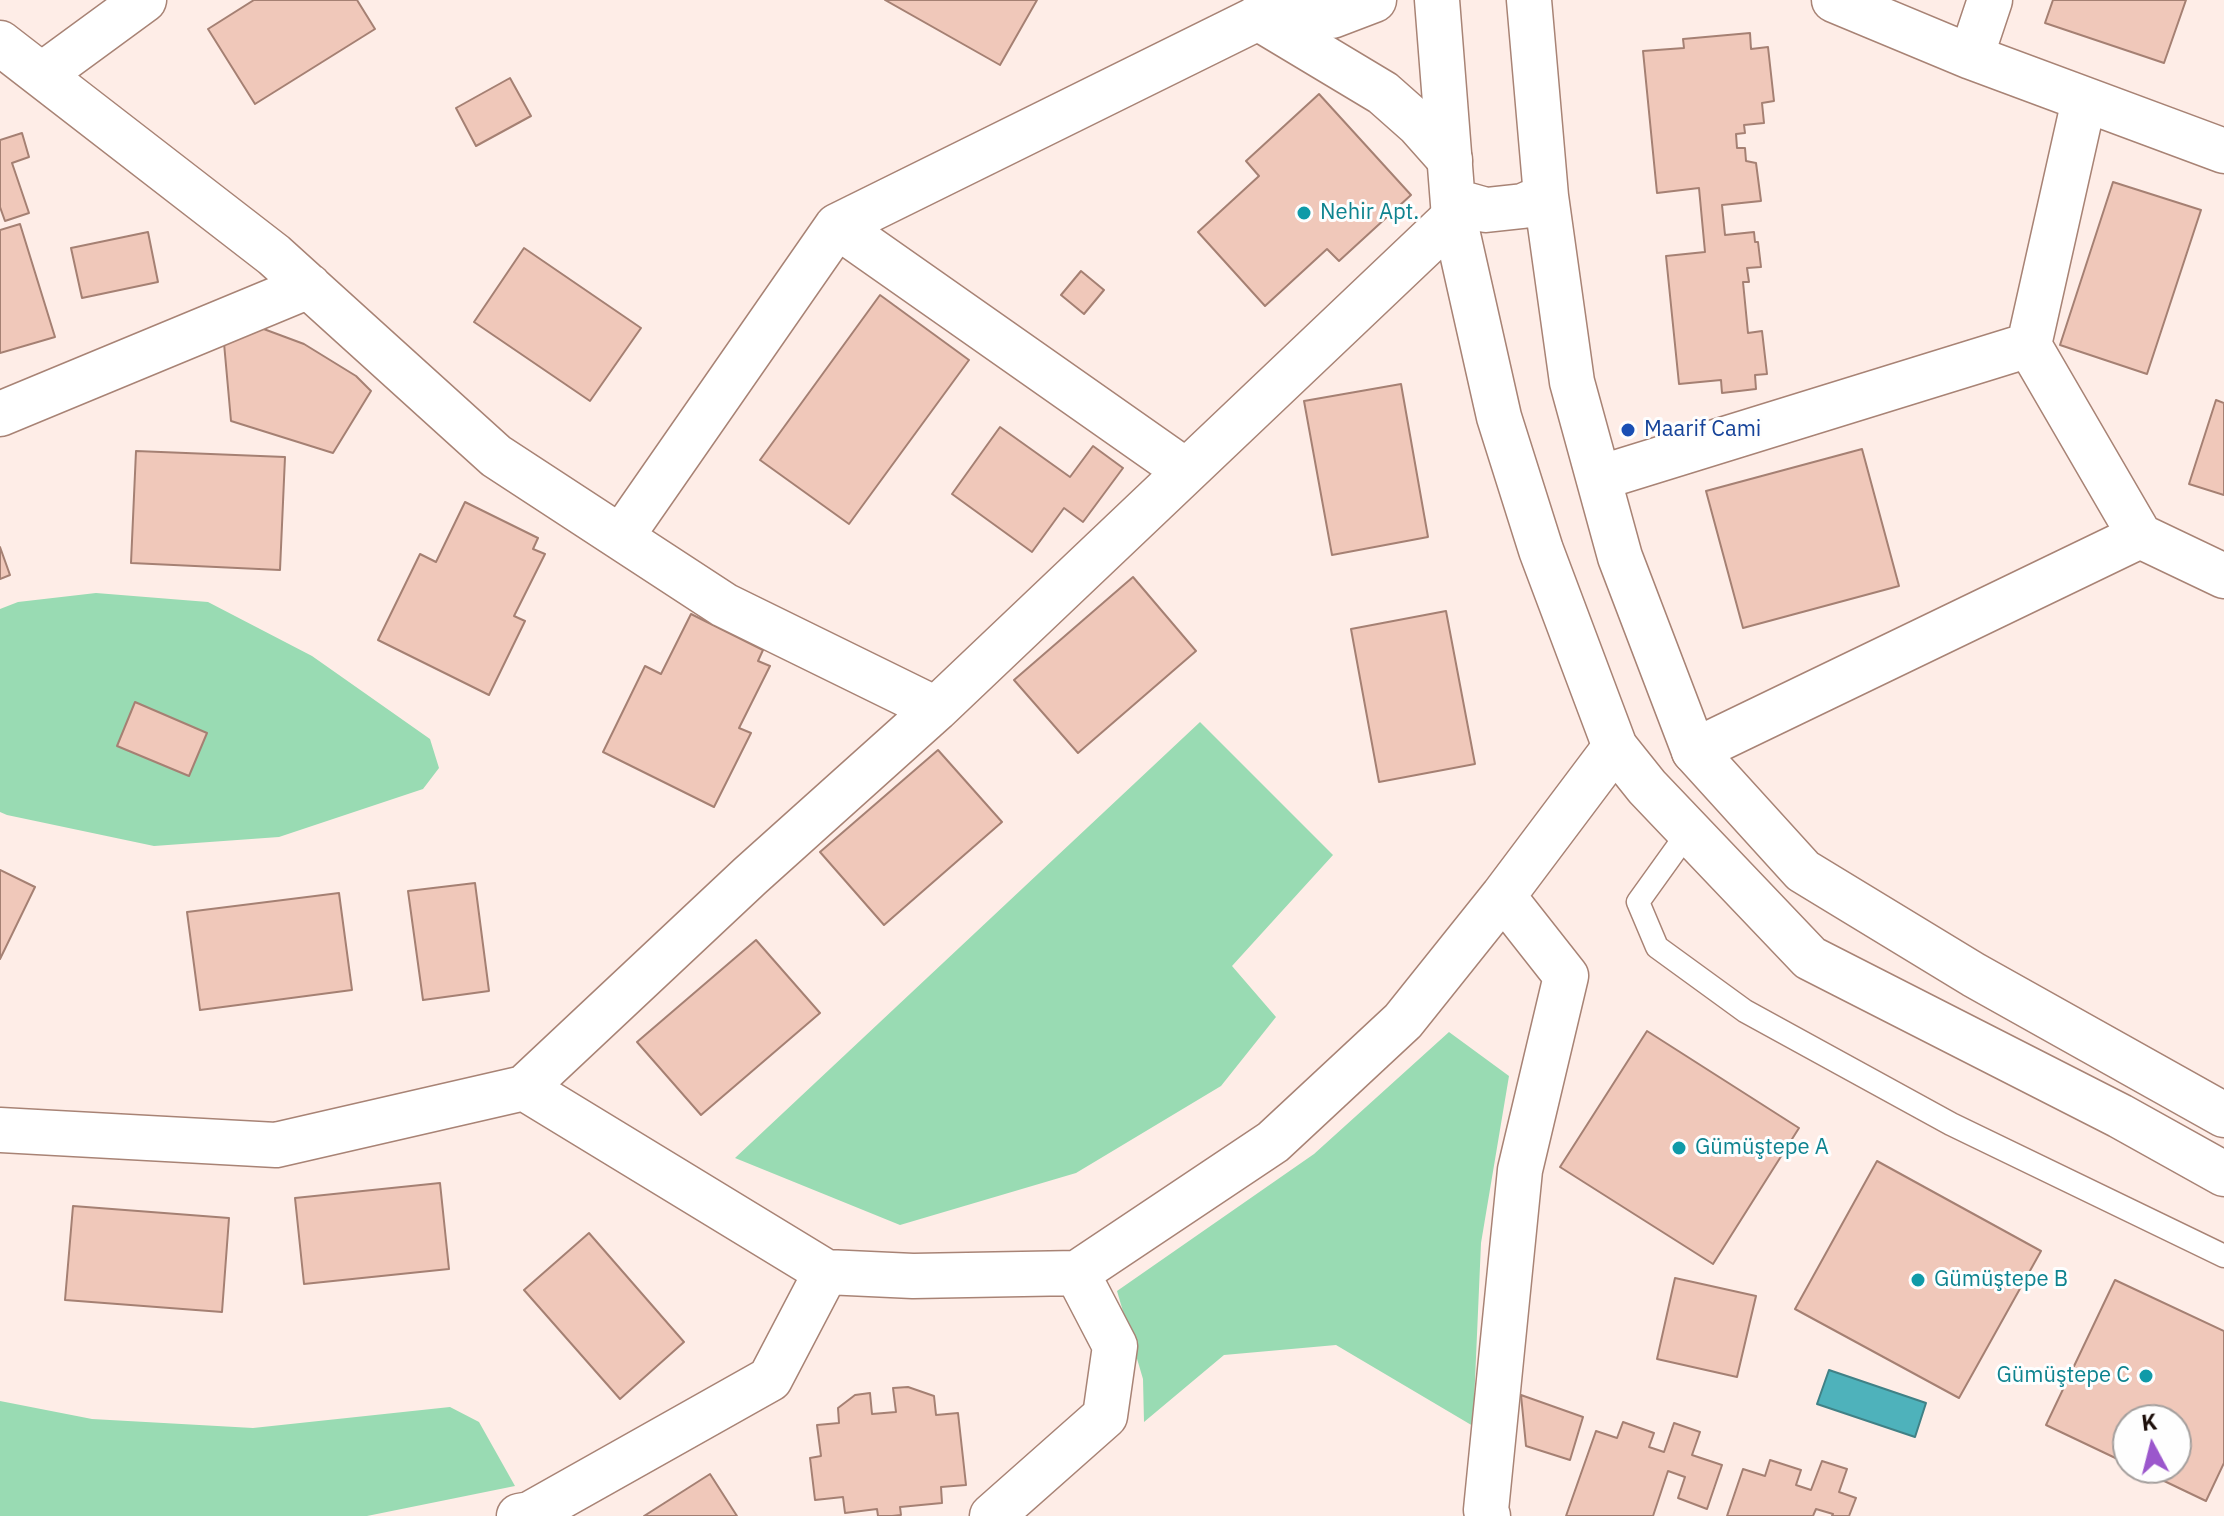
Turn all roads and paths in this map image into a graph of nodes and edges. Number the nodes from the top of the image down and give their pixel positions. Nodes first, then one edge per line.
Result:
1 (144, 0) edge
2 (1374, 0) edge
3 (1437, 0) edge
4 (1529, 0) edge
5 (1834, 0) edge
6 (1990, 0) edge
7 (1243, 9) edge
8 (0, 43) edge
9 (1971, 57) junction
10 (43, 74) junction
11 (2084, 100) junction
12 (2224, 151) edge
13 (1452, 193) junction
14 (1546, 196) junction
15 (837, 226) junction
16 (309, 286) junction
17 (2029, 345) junction
18 (0, 414) edge
19 (1186, 471) junction
20 (1599, 478) junction
21 (2140, 536) junction
22 (621, 537) junction
23 (2224, 576) edge
24 (936, 709) junction
25 (1615, 747) junction
26 (1694, 751) junction
27 (1689, 831) junction
28 (1503, 896) junction
29 (524, 1088) junction
30 (2224, 1115) edge
31 (0, 1130) edge
32 (2224, 1174) edge
33 (2224, 1256) edge
34 (826, 1272) junction
35 (1077, 1273) junction
36 (526, 1515) edge
37 (992, 1516) edge
38 (1488, 1516) edge

1 - 10 street
2 - 7 street
3 - 13 street
4 - 14 street
5 - 9 street
6 - 9 street
7 - 13 street
7 - 15 street
8 - 10 street
9 - 11 street
10 - 16 street
11 - 12 street
11 - 17 street
13 - 14 street
13 - 19 street
13 - 25 street
14 - 20 street
15 - 19 street
15 - 22 street
16 - 18 street
16 - 22 street
17 - 20 street
17 - 21 street
19 - 24 street
20 - 26 street
21 - 23 street
21 - 26 street
22 - 24 street
24 - 29 street
25 - 27 street
25 - 28 street
26 - 30 street
27 - 32 street
27 - 33 lane
28 - 35 street
28 - 38 street
29 - 31 street
29 - 34 street
34 - 35 street
34 - 36 street
35 - 37 street

